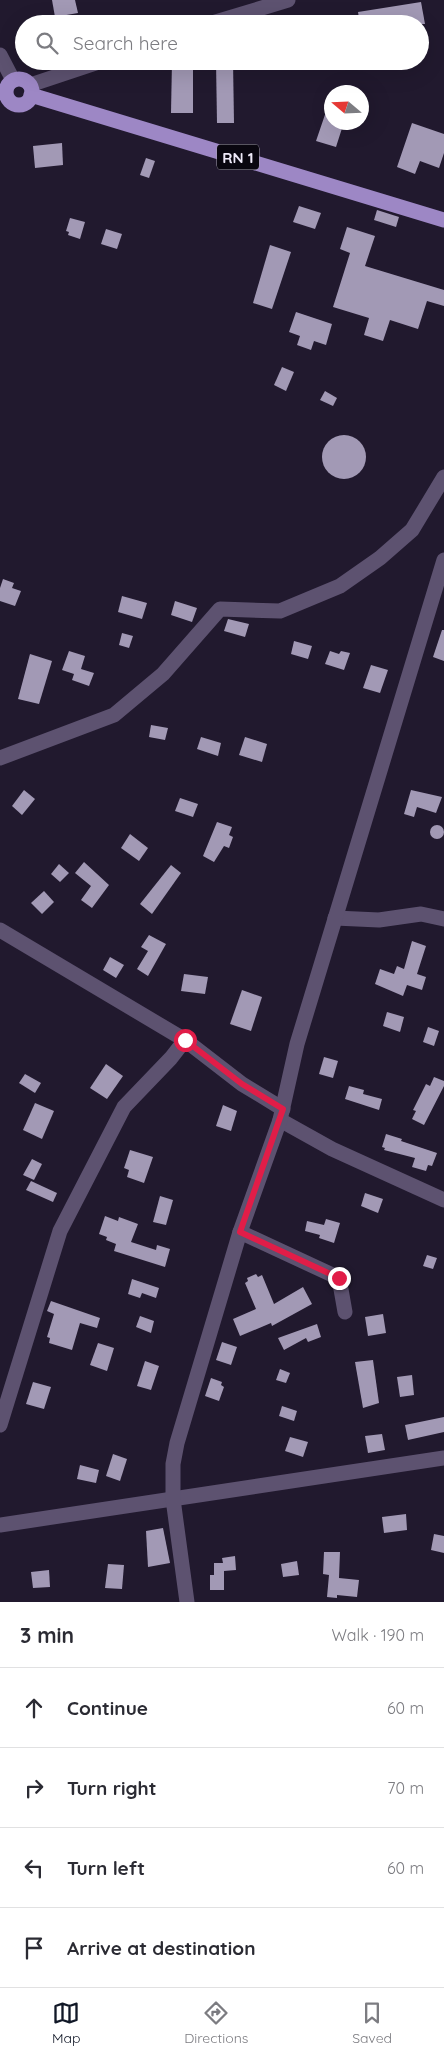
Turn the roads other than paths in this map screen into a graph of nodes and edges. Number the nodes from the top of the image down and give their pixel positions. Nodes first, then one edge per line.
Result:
1 (288, 0) edge
2 (239, 15) edge
3 (0, 55) edge
4 (80, 70) edge
5 (31, 90) junction
6 (5, 92) edge
7 (444, 220) edge
8 (444, 477) edge
9 (444, 560) edge
10 (0, 758) edge
11 (335, 918) junction
12 (444, 919) edge
13 (0, 930) edge
14 (185, 1040) junction
15 (281, 1114) junction
16 (444, 1200) edge
17 (240, 1232) junction
18 (345, 1312) dead end
19 (0, 1425) edge
20 (444, 1458) edge
21 (173, 1499) junction
22 (0, 1525) edge
23 (187, 1602) edge

1 - 2 street
3 - 6 street
4 - 5 street
5 - 6 main road
5 - 6 main road
5 - 7 main road, RN 1
8 - 10 street
9 - 11 street
11 - 12 street
11 - 15 street
13 - 14 street
14 - 15 street
14 - 19 street
15 - 16 street
15 - 17 street
17 - 18 street
17 - 21 street
20 - 21 street
21 - 22 street
21 - 23 street

